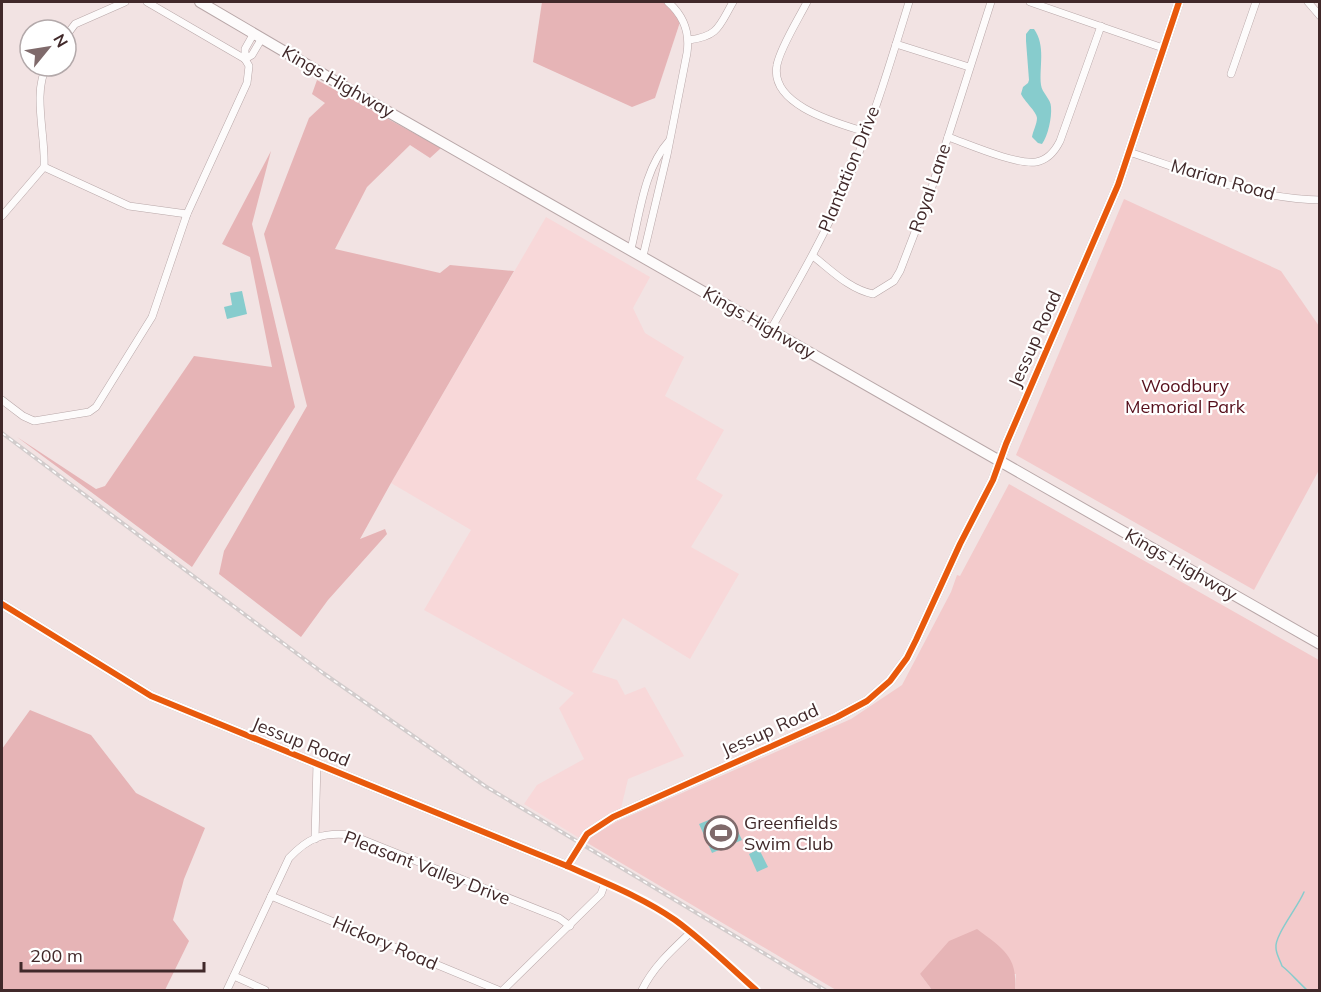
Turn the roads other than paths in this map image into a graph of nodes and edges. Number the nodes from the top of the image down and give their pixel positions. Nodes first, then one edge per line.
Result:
1 (125, 2) edge
2 (147, 2) edge
3 (200, 2) edge
4 (668, 2) edge
5 (733, 2) edge
6 (807, 2) edge
7 (909, 2) edge
8 (991, 2) edge
9 (1030, 2) edge
10 (1179, 2) edge
11 (1256, 2) edge
12 (1308, 2) edge
13 (1320, 16) edge
14 (78, 23) edge
15 (1101, 26) junction
16 (258, 36) junction
17 (689, 40) junction
18 (896, 44) junction
19 (1163, 48) junction
20 (245, 59) junction
21 (969, 67) junction
22 (1231, 74) dead end
23 (41, 78) edge
24 (866, 132) junction
25 (948, 137) junction
26 (669, 141) junction
27 (1129, 152) junction
28 (44, 167) junction
29 (1320, 200) edge
30 (187, 214) junction
31 (2, 216) edge
32 (631, 249) junction
33 (643, 256) junction
34 (813, 256) junction
35 (771, 329) junction
36 (2, 400) edge
37 (1000, 461) junction
38 (2, 604) edge
39 (1320, 644) edge
40 (316, 763) junction
41 (315, 838) junction
42 (567, 866) junction
43 (605, 883) junction
44 (271, 896) junction
45 (570, 926) junction
46 (691, 932) junction
47 (234, 976) junction
48 (227, 990) edge
49 (265, 990) edge
50 (498, 990) edge
51 (503, 990) edge
52 (642, 990) edge
53 (756, 990) edge

1 - 14 street
2 - 20 street
3 - 16 main road, Kings Highway
4 - 17 street
5 - 17 street
6 - 24 street
7 - 18 street, Plantation Drive
8 - 21 street, Royal Lane
9 - 15 street
10 - 19 street, Jessup Road
11 - 22 street
12 - 13 street
15 - 19 street
15 - 25 street
16 - 20 street
16 - 32 main road, Kings Highway
17 - 26 street
18 - 21 street
18 - 24 street, Plantation Drive
19 - 27 street, Jessup Road
20 - 30 street
21 - 25 street, Royal Lane
23 - 28 street
24 - 34 street, Plantation Drive
25 - 34 street, Royal Lane
26 - 32 street
26 - 33 street
27 - 29 street, Marian Road
27 - 37 street, Jessup Road
28 - 30 street
28 - 31 street
30 - 36 street
32 - 33 main road, Kings Highway
33 - 35 main road, Kings Highway
34 - 35 street, Plantation Drive
35 - 37 main road, Kings Highway
37 - 39 main road, Kings Highway
37 - 42 street, Jessup Road
38 - 40 street, Jessup Road
40 - 41 street
40 - 42 street, Jessup Road
41 - 44 street, Pleasant Valley Drive
41 - 45 street, Pleasant Valley Drive
42 - 43 street
43 - 45 street
43 - 46 street
44 - 47 street, Pleasant Valley Drive
44 - 50 street, Hickory Road
45 - 51 street
46 - 52 street
46 - 53 street
47 - 48 street, Pleasant Valley Drive
47 - 49 street

